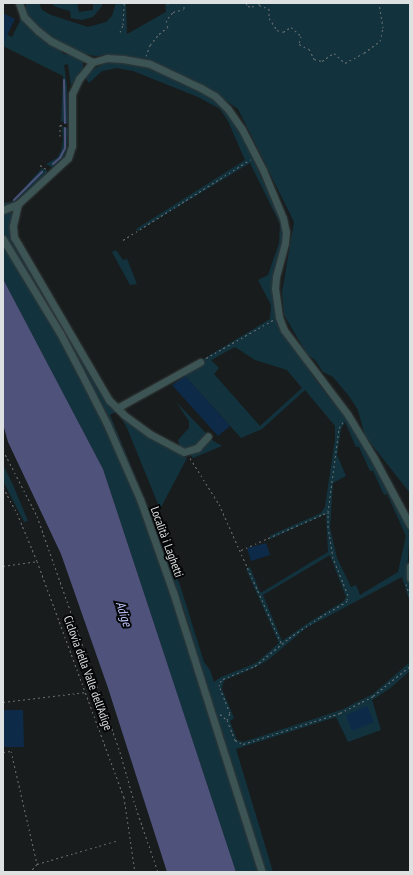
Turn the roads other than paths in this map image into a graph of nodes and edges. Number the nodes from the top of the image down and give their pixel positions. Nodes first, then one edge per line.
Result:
1 (19, 3) edge
2 (92, 62) junction
3 (18, 204) junction
4 (3, 210) edge
5 (3, 239) edge
6 (200, 362) road end
7 (117, 408) junction
8 (208, 436) dead end
9 (410, 525) edge
10 (410, 566) edge
11 (407, 579) edge
12 (262, 872) edge

1 - 2 street
2 - 3 street
2 - 9 street
3 - 4 street
3 - 7 street
5 - 12 street, Località i Laghetti
6 - 7 street
7 - 8 street
10 - 11 street

